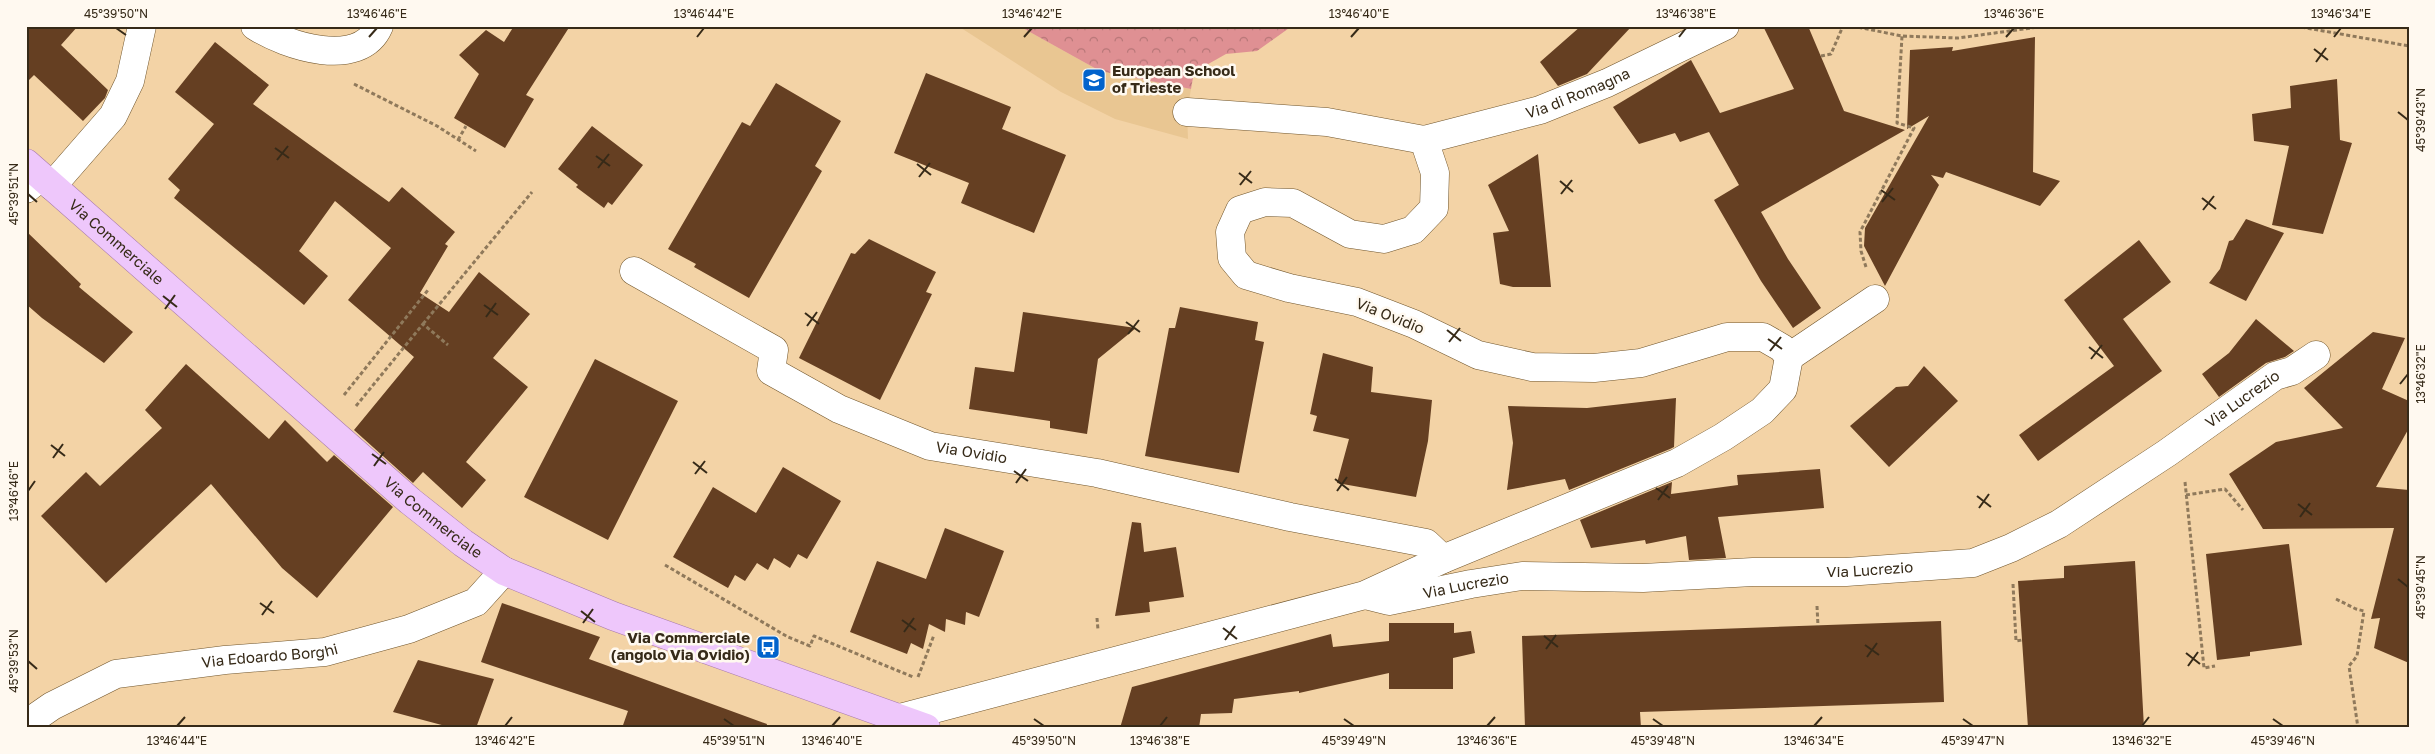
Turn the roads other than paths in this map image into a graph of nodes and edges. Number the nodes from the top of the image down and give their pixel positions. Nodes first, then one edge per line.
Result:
1 (142, 26) edge
2 (255, 26) edge
3 (379, 26) edge
4 (1725, 26) edge
5 (1186, 112) dead end
6 (1424, 140) junction
7 (36, 179) edge
8 (634, 271) dead end
9 (1875, 299) road end
10 (2316, 355) dead end
11 (1789, 357) junction
12 (1443, 559) junction
13 (504, 571) junction
14 (1365, 595) junction
15 (896, 718) junction
16 (26, 724) edge
17 (926, 728) edge

1 - 7 street
2 - 3 street
4 - 6 street, Via di Romagna
5 - 6 street
6 - 11 street, Via Ovidio
7 - 13 main road, Via Commerciale
8 - 12 street, Via Ovidio
9 - 11 street
10 - 14 street, Via Lucrezio
11 - 12 street
12 - 14 street
13 - 15 main road, Via Commerciale
13 - 16 street, Via Edoardo Borghi
14 - 15 street
15 - 17 main road, Via Commerciale

